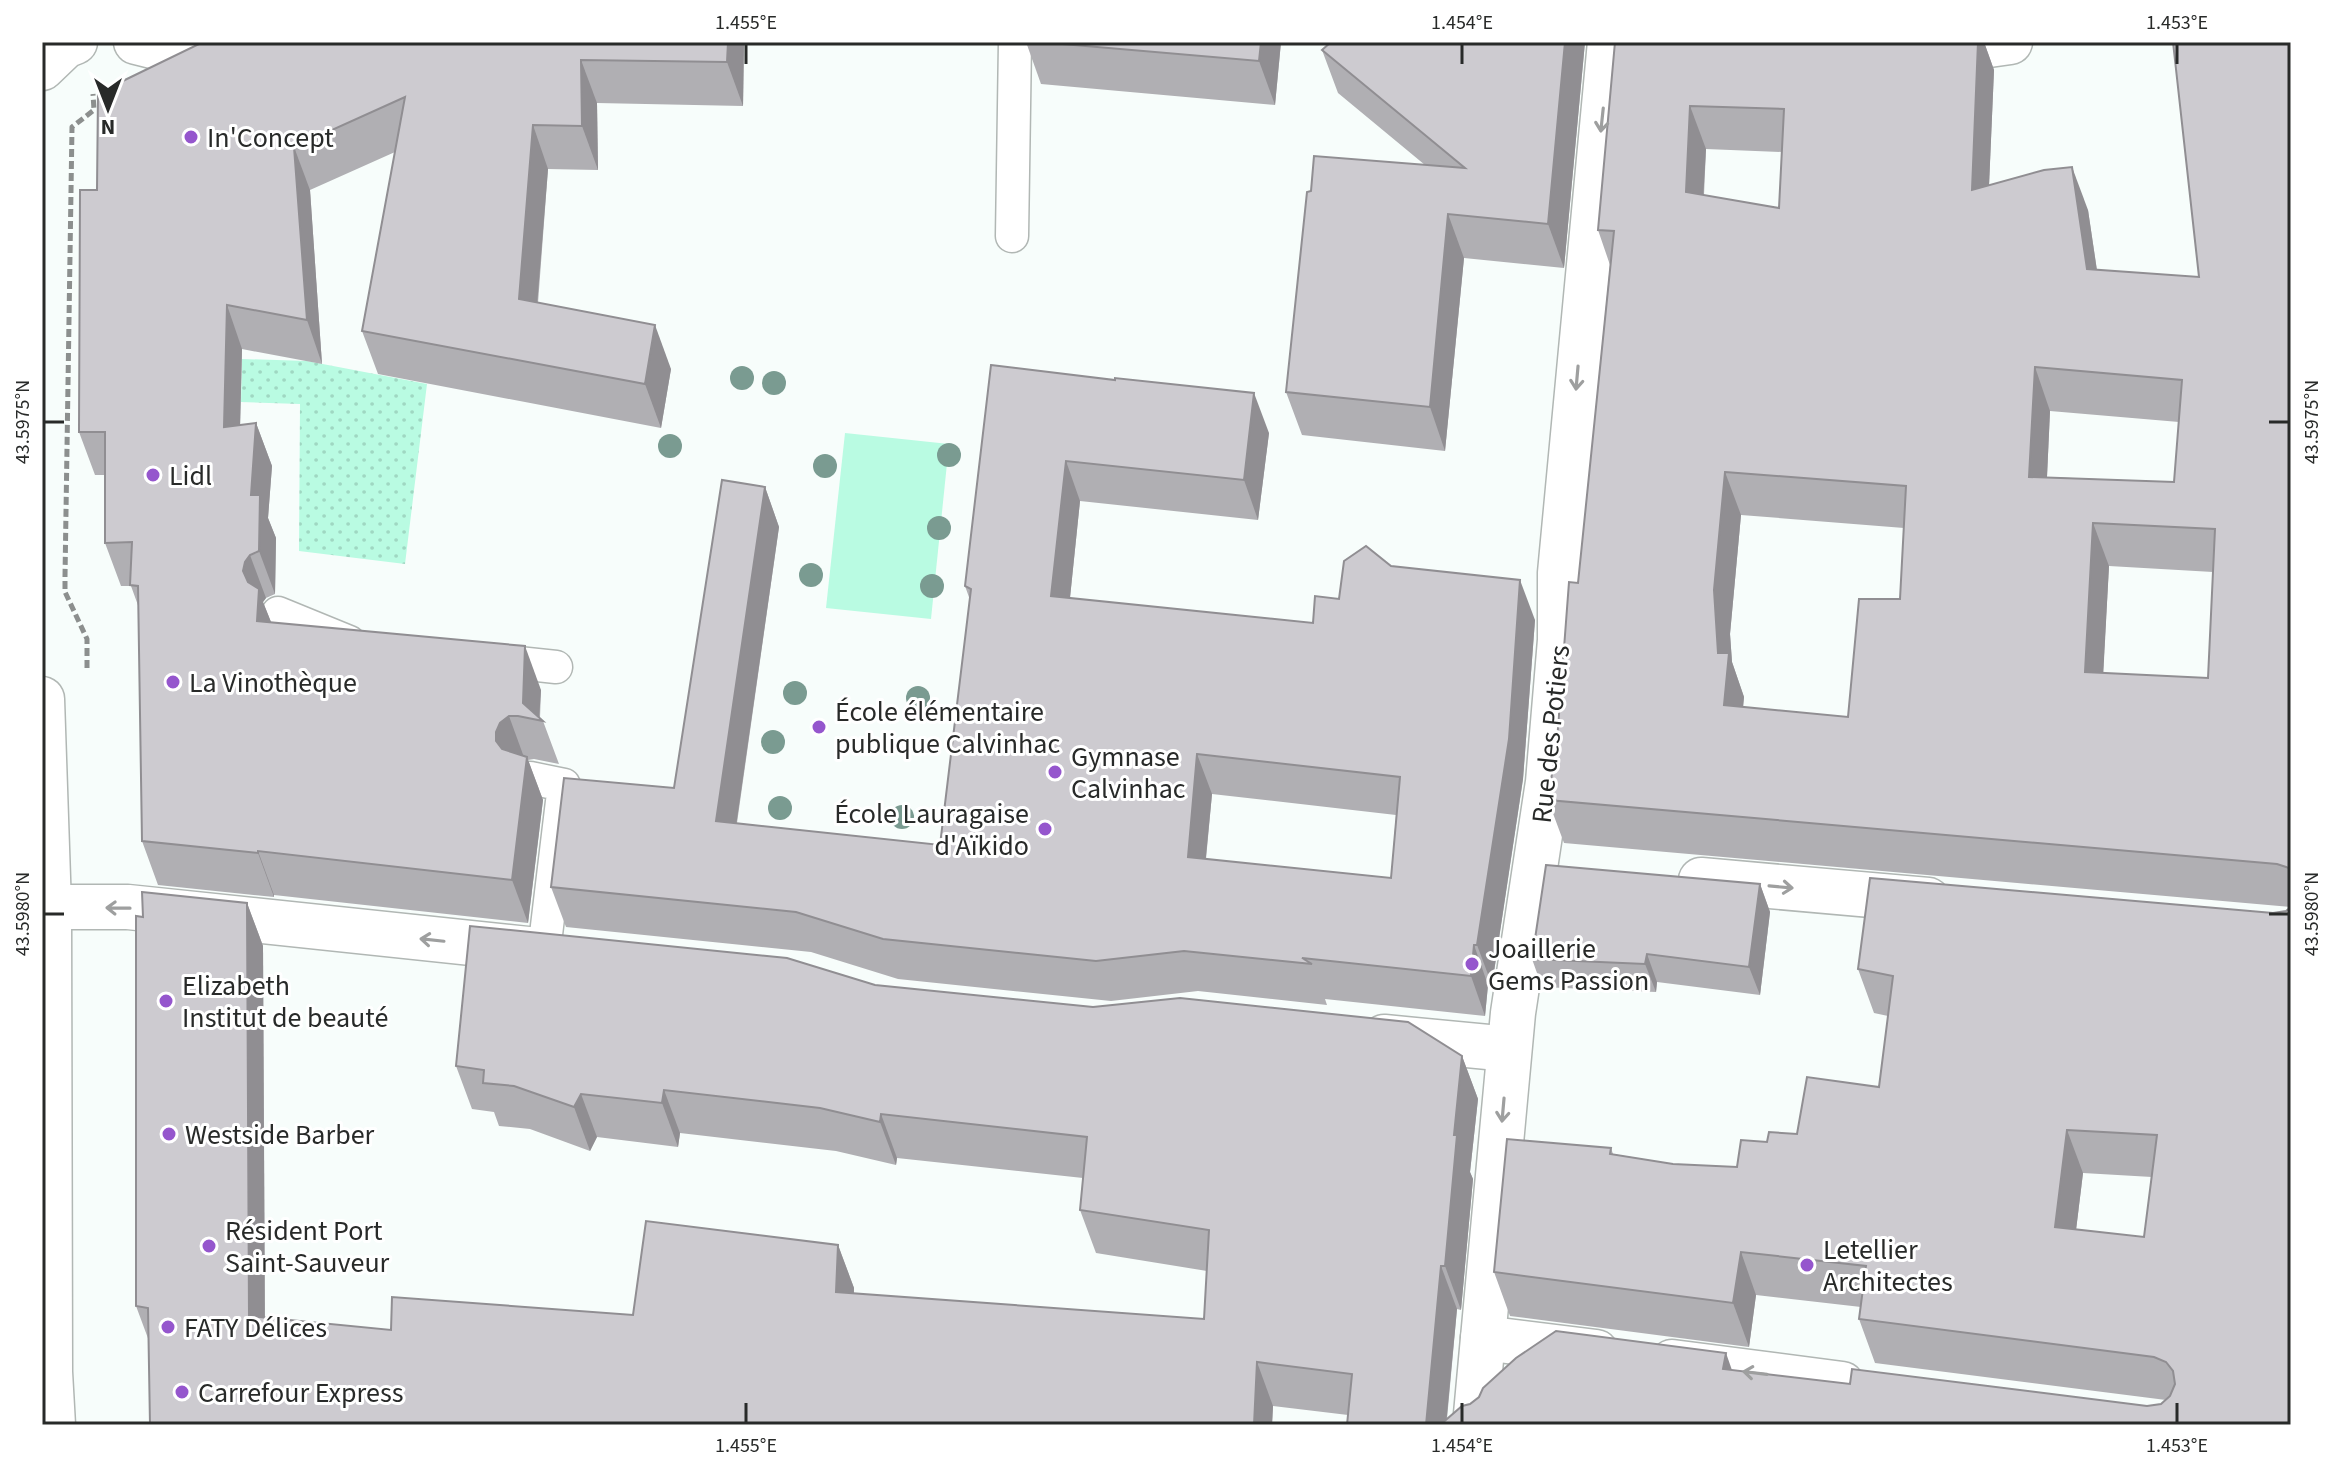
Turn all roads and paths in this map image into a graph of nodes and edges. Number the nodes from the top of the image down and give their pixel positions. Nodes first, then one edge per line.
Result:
1 (46, 42) edge
2 (75, 42) edge
3 (136, 42) edge
4 (211, 42) edge
5 (1015, 42) edge
6 (2010, 42) edge
7 (1620, 47) edge
8 (1892, 54) edge
9 (42, 65) edge
10 (1012, 236) dead end
11 (278, 613) dead end
12 (383, 647) edge
13 (462, 656) edge
14 (556, 667) dead end
15 (42, 699) edge
16 (530, 778) edge
17 (1667, 877) edge
18 (1963, 903) edge
19 (49, 907) junction
20 (560, 952) joint
21 (1347, 1032) edge
22 (1509, 1049) junction
23 (1483, 1338) junction
24 (1881, 1389) edge
25 (46, 1391) edge
26 (53, 1425) edge
27 (1475, 1425) edge

1 - 9 street
2 - 9 street
3 - 4 street
5 - 10 lane
6 - 8 street
7 -> 22 street, Rue des Potiers
11 - 12 lane
13 - 14 lane
15 - 19 street
16 - 20 lane
17 -> 18 street
20 -> 19 street
19 - 25 street
21 - 22 street
22 -> 23 street, Rue des Potiers
24 -> 23 street
23 - 27 street, Rue des Potiers
25 - 26 street

